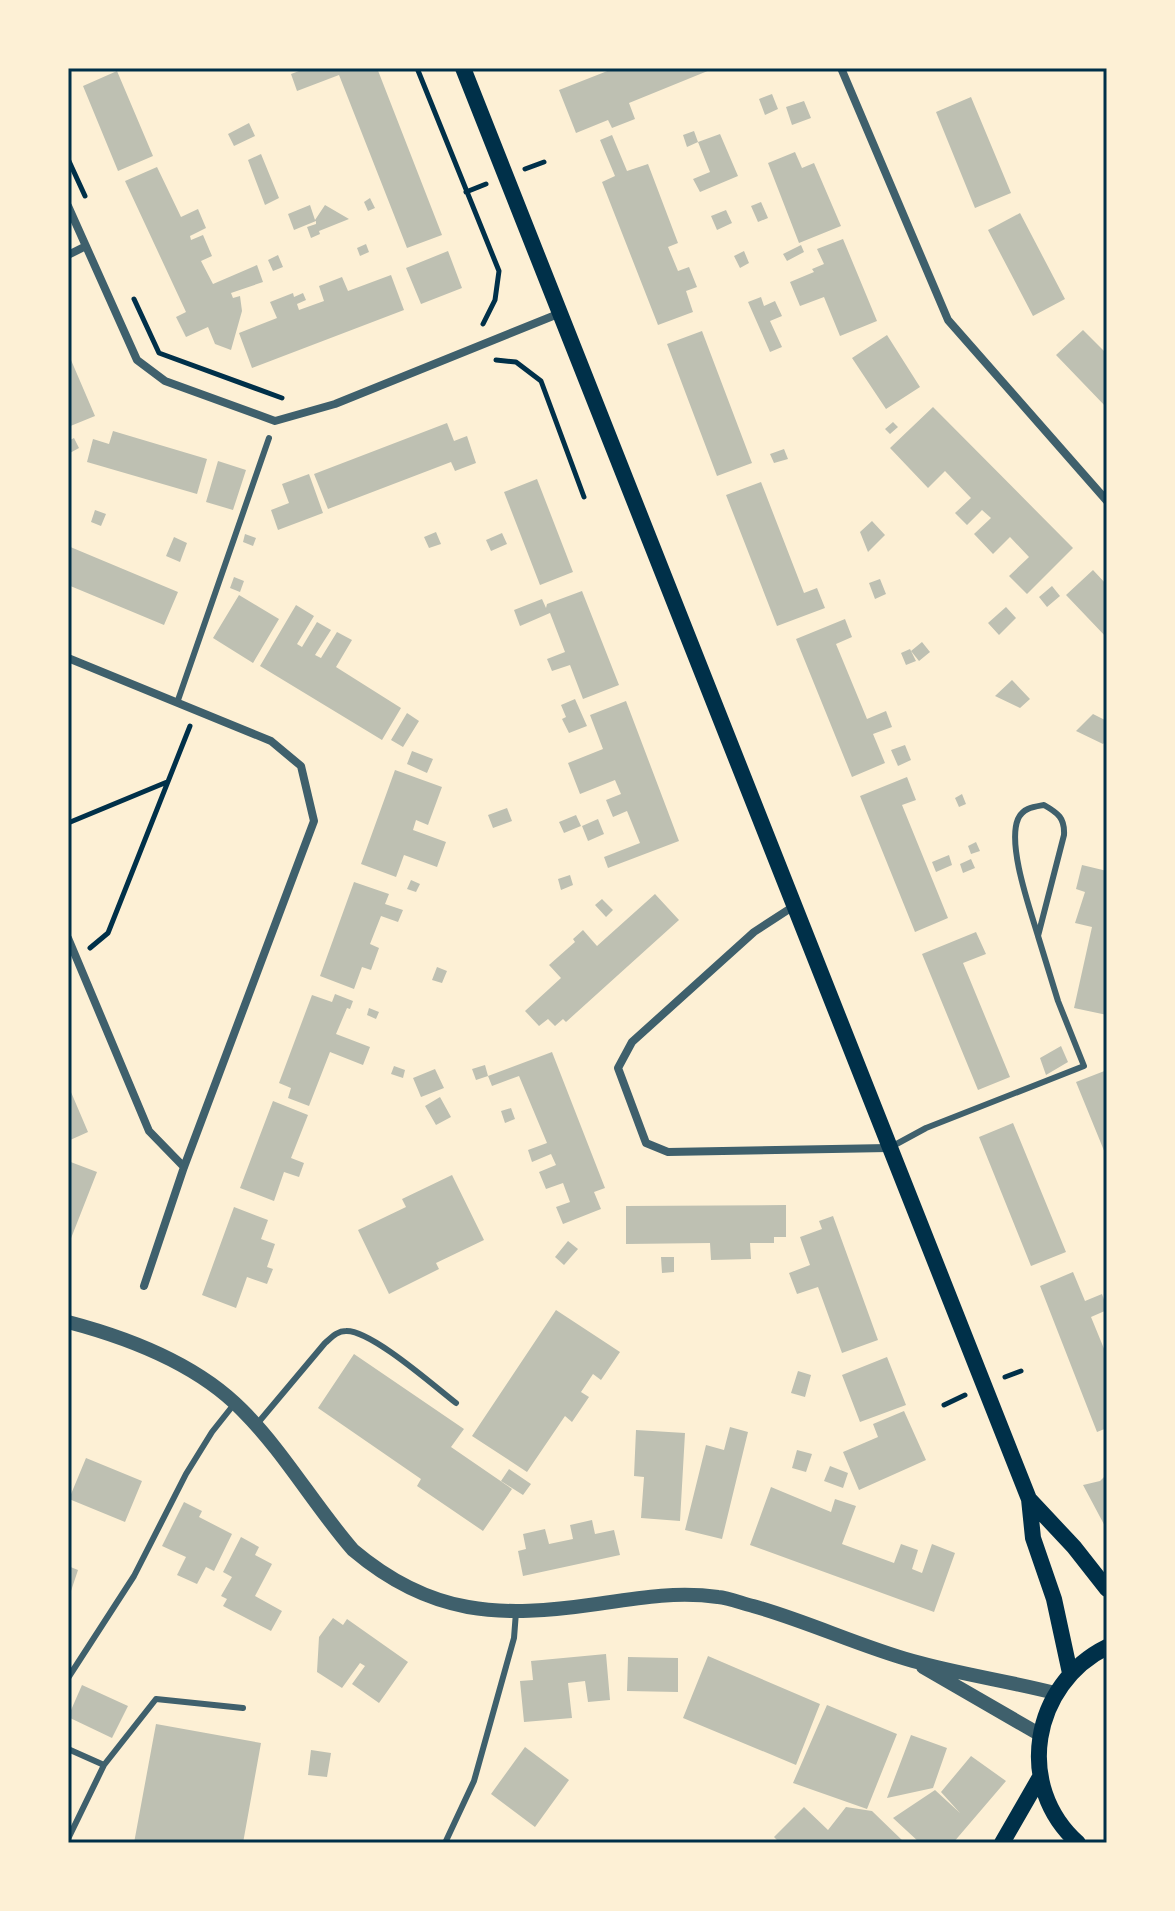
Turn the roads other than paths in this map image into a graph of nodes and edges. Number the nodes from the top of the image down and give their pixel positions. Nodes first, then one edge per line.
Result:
1 (463, 68) edge
2 (841, 68) edge
3 (68, 206) edge
4 (86, 246) junction
5 (68, 255) edge
6 (558, 314) junction
7 (269, 438) dead end
8 (1107, 501) edge
9 (68, 658) edge
10 (177, 703) junction
11 (794, 906) junction
12 (1038, 936) junction
13 (68, 938) edge
14 (888, 1148) junction
15 (184, 1167) junction
16 (144, 1286) dead end
17 (68, 1322) edge
18 (235, 1403) junction
19 (456, 1403) dead end
20 (256, 1425) junction
21 (1029, 1499) junction
22 (1107, 1589) edge
23 (516, 1612) junction
24 (1107, 1647) edge
25 (912, 1661) junction
26 (1070, 1673) junction
27 (68, 1678) edge
28 (1055, 1693) junction
29 (243, 1708) dead end
30 (1039, 1734) junction
31 (68, 1749) edge
32 (104, 1765) junction
33 (1040, 1777) junction
34 (68, 1839) edge
35 (445, 1843) edge
36 (1002, 1843) edge
37 (1078, 1843) edge

1 - 6 main road
2 - 8 street
3 - 4 street
4 - 5 street
4 - 6 street
6 - 11 main road
7 - 10 lane
9 - 10 street
10 - 15 street
11 - 14 main road
11 - 14 street
12 - 12 lane
12 - 14 lane
13 - 15 street
14 - 21 main road
15 - 16 street
17 - 18 street
18 - 20 street
18 - 27 lane
19 - 20 lane
20 - 23 street
21 - 22 main road
21 - 26 main road
23 - 25 street
23 - 35 lane
24 - 26 main road
25 - 28 street
25 - 30 street
26 - 28 main road
28 - 30 main road
29 - 32 lane
30 - 33 main road
31 - 32 lane
32 - 34 lane
33 - 36 main road
33 - 37 main road

